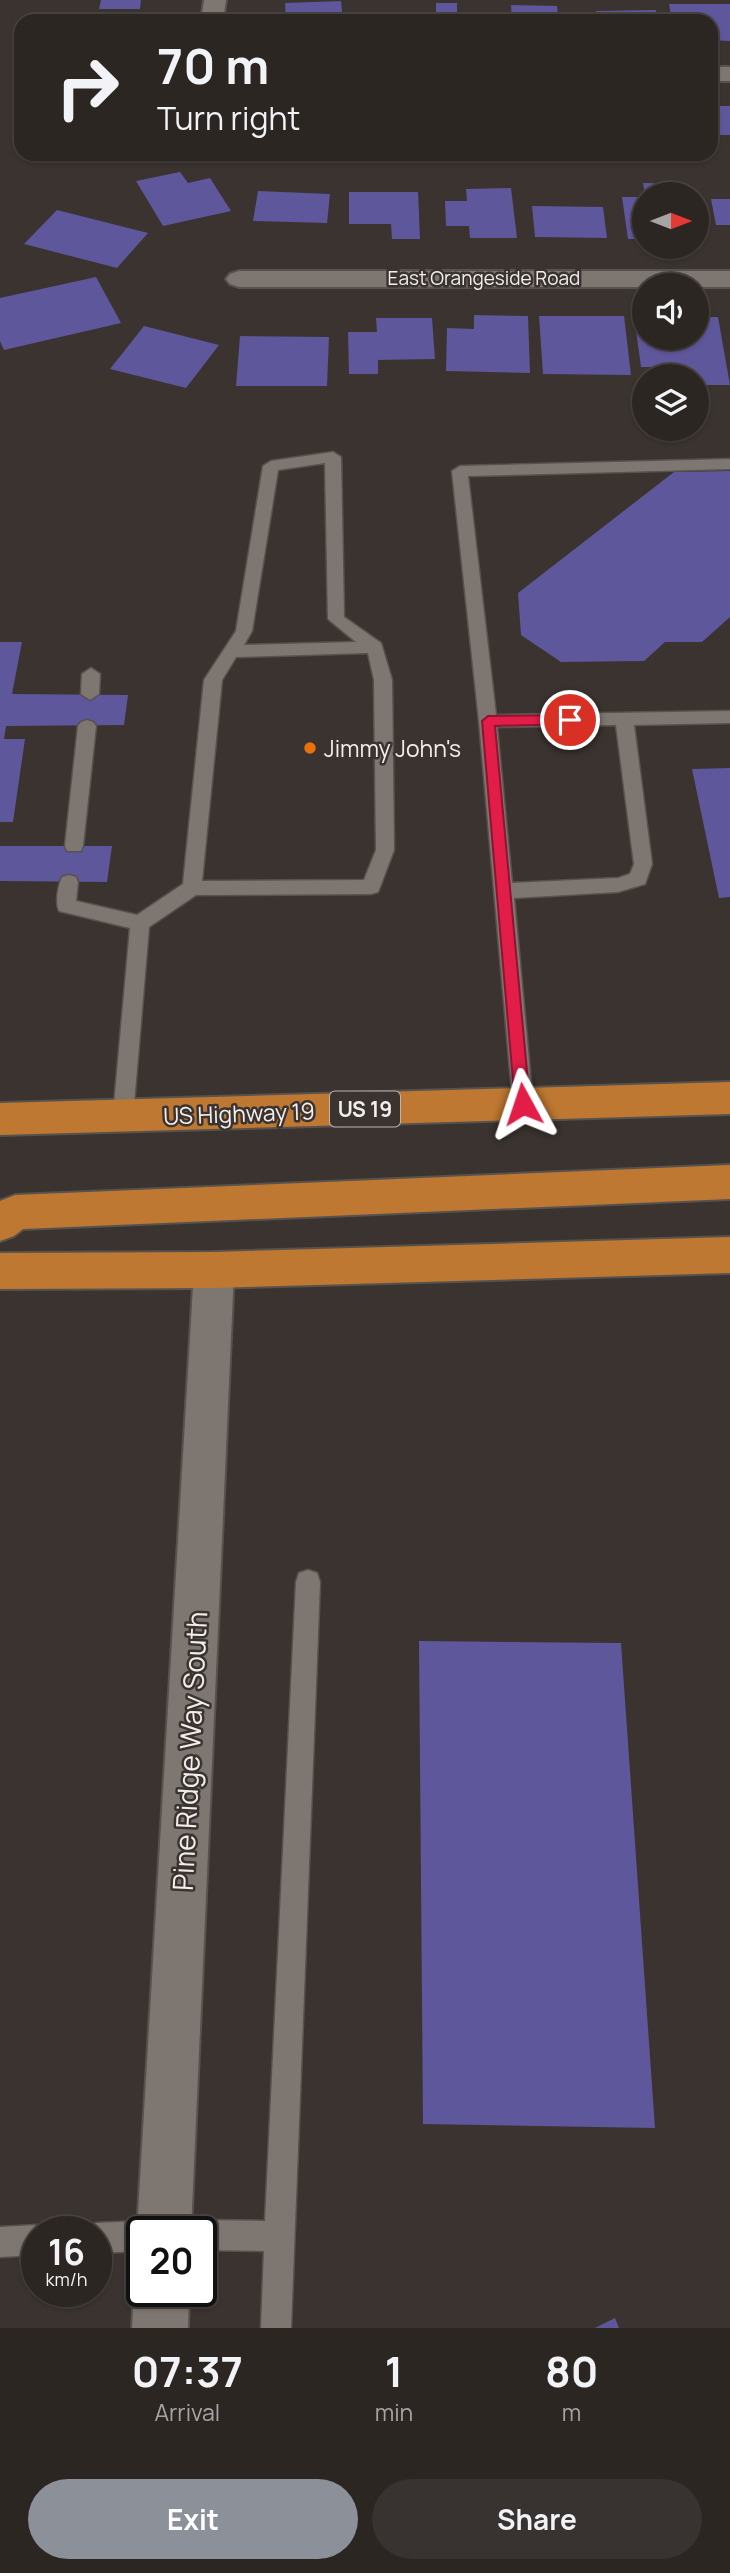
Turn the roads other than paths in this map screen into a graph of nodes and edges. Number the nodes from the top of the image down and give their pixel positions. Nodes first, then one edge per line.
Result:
1 (239, 279) dead end
2 (730, 279) edge
3 (730, 464) edge
4 (375, 647) junction
5 (232, 651) junction
6 (91, 674) dead end
7 (90, 694) dead end
8 (730, 717) edge
9 (624, 719) junction
10 (488, 721) junction
11 (87, 726) dead end
12 (74, 846) dead end
13 (69, 882) dead end
14 (192, 888) junction
15 (503, 891) junction
16 (140, 923) junction
17 (730, 1098) edge
18 (523, 1104) junction
19 (123, 1116) junction
20 (79, 1117) junction
21 (0, 1119) edge
22 (0, 1136) edge
23 (730, 1182) edge
24 (0, 1224) edge
25 (730, 1255) edge
26 (214, 1270) junction
27 (0, 1271) edge
28 (308, 1582) dead end
29 (165, 2216) edge
30 (217, 2235) edge
31 (279, 2236) junction
32 (21, 2241) edge
33 (0, 2242) edge
34 (161, 2307) edge
35 (160, 2328) edge
36 (276, 2328) edge

1 - 2 street, East Orangeside Road
3 - 10 lane
4 - 5 lane
4 - 5 lane
4 - 14 lane
5 - 14 lane
6 - 7 lane
8 - 9 lane
9 - 10 lane
9 - 15 lane
10 - 15 lane
11 - 12 lane
13 - 16 lane
14 - 16 lane
15 - 18 lane
16 - 19 lane
17 - 18 highway, US Highway 19 / US 19
18 - 19 highway, US Highway 19 / US 19
19 - 20 highway, US Highway 19 / US 19
20 - 21 highway, US Highway 19 / US 19
20 - 22 highway
23 - 24 highway
25 - 26 highway
26 - 27 highway
26 - 29 street, Pine Ridge Way South
28 - 31 lane
30 - 31 lane
31 - 36 lane
32 - 33 lane
34 - 35 street

